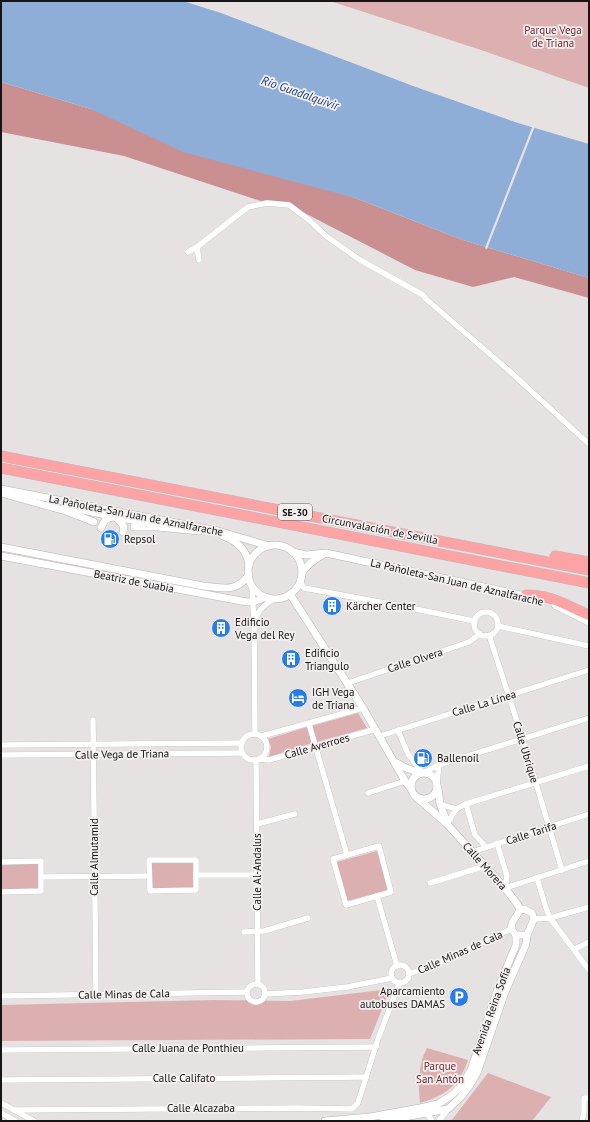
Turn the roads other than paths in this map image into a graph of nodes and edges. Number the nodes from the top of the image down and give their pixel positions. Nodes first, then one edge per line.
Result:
1 (197, 247) junction
2 (188, 252) dead end
3 (199, 260) dead end
4 (589, 444) edge
5 (1, 456) edge
6 (1, 468) edge
7 (1, 489) edge
8 (1, 493) edge
9 (62, 501) junction
10 (114, 517) junction
11 (149, 518) junction
12 (94, 522) dead end
13 (134, 527) dead end
14 (101, 528) dead end
15 (204, 531) junction
16 (123, 532) dead end
17 (269, 546) junction
18 (1, 547) edge
19 (293, 552) junction
20 (326, 553) junction
21 (506, 553) junction
22 (1, 556) edge
23 (589, 562) edge
24 (250, 565) junction
25 (518, 569) junction
26 (589, 570) edge
27 (302, 573) junction
28 (249, 575) junction
29 (300, 581) junction
30 (589, 583) edge
31 (252, 585) junction
32 (589, 589) edge
33 (290, 594) junction
34 (526, 595) joint
35 (266, 597) junction
36 (274, 599) junction
37 (252, 602) junction
38 (588, 619) edge
39 (474, 621) junction
40 (254, 624) junction
41 (498, 626) junction
42 (480, 634) junction
43 (489, 635) junction
44 (589, 646) edge
45 (589, 670) edge
46 (348, 682) junction
47 (509, 695) junction
48 (363, 708) junction
49 (589, 718) edge
50 (93, 720) dead end
51 (309, 724) junction
52 (376, 729) junction
53 (398, 730) junction
54 (255, 734) junction
55 (262, 736) junction
56 (380, 736) junction
57 (523, 740) junction
58 (242, 743) junction
59 (94, 744) junction
60 (1, 745) edge
61 (315, 745) junction
62 (242, 753) junction
63 (94, 754) junction
64 (1, 755) edge
65 (257, 759) junction
66 (395, 762) junction
67 (439, 765) junction
68 (589, 766) edge
69 (423, 772) junction
70 (405, 781) junction
71 (437, 783) junction
72 (535, 783) junction
73 (411, 789) junction
74 (368, 793) dead end
75 (415, 796) junction
76 (440, 804) junction
77 (466, 804) junction
78 (456, 809) junction
79 (295, 814) dead end
80 (589, 814) edge
81 (257, 824) junction
82 (448, 824) junction
83 (549, 827) junction
84 (497, 844) junction
85 (486, 847) junction
86 (472, 852) junction
87 (347, 855) junction
88 (589, 861) edge
89 (1, 862) edge
90 (485, 866) junction
91 (562, 870) junction
92 (196, 875) junction
93 (257, 875) junction
94 (95, 876) junction
95 (149, 876) junction
96 (41, 877) junction
97 (537, 878) junction
98 (430, 883) dead end
99 (505, 888) junction
100 (1, 892) edge
101 (377, 896) junction
102 (589, 906) edge
103 (520, 910) junction
104 (308, 918) dead end
105 (550, 918) junction
106 (534, 919) junction
107 (244, 932) dead end
108 (258, 932) junction
109 (514, 932) junction
110 (526, 934) junction
111 (589, 942) edge
112 (574, 949) junction
113 (397, 966) junction
114 (589, 970) edge
115 (409, 974) junction
116 (392, 978) junction
117 (258, 984) junction
118 (399, 984) junction
119 (247, 992) junction
120 (96, 994) junction
121 (265, 994) junction
122 (1, 996) edge
123 (376, 1047) junction
124 (1, 1050) edge
125 (366, 1077) junction
126 (1, 1080) edge
127 (452, 1095) junction
128 (587, 1098) edge
129 (1, 1103) edge
130 (448, 1109) junction
131 (14, 1110) junction
132 (426, 1110) junction
133 (1, 1113) edge
134 (16, 1121) edge
135 (34, 1121) edge
136 (325, 1121) edge
137 (383, 1121) edge
138 (432, 1121) edge
139 (439, 1121) edge
140 (582, 1121) edge

1 - 2 street
1 - 3 street
1 - 4 street
5 - 21 highway, Circunvalación de Sevilla / SE-30
6 - 25 highway, Circunvalación de Sevilla / SE-30
7 - 9 street, La Pañoleta-San Juan de Aznalfarache
8 - 10 street, La Pañoleta-San Juan de Aznalfarache
8 - 12 street
9 - 10 street
9 - 11 street, La Pañoleta-San Juan de Aznalfarache
10 - 11 street
10 - 14 street
10 - 15 street, La Pañoleta-San Juan de Aznalfarache
10 - 16 street
11 - 17 street, La Pañoleta-San Juan de Aznalfarache
13 - 15 street
15 - 24 street, La Pañoleta-San Juan de Aznalfarache
17 - 19 street
17 - 24 street
18 - 28 street, Beatriz de Suabia
19 - 20 street, La Pañoleta-San Juan de Aznalfarache
19 - 27 street
20 - 27 street
20 - 34 street, La Pañoleta-San Juan de Aznalfarache
21 - 23 highway
21 - 26 highway, Circunvalación de Sevilla / SE-30
22 - 37 street, Beatriz de Suabia
24 - 28 street
25 - 30 highway, Circunvalación de Sevilla / SE-30
25 - 32 highway
27 - 29 street
28 - 31 street
29 - 33 street
29 - 39 street
31 - 35 street
31 - 37 street
33 - 36 street
33 - 46 street
34 - 38 highway
35 - 36 street
35 - 37 street, Beatriz de Suabia
36 - 40 street
37 - 40 street
39 - 41 street
39 - 42 street
40 - 54 street
41 - 43 street
41 - 44 street
42 - 43 street
42 - 46 street, Calle Olvera
43 - 47 street, Calle Ubrique
45 - 47 street, Calle La Línea
46 - 48 street
47 - 53 street, Calle La Línea
47 - 57 street, Calle Ubrique
48 - 51 street
48 - 52 street
49 - 57 street
50 - 59 street, Calle Almutamid
51 - 55 street
51 - 61 street
52 - 56 street
52 - 61 street, Calle Averroes
53 - 56 street, Calle La Línea
53 - 69 street
54 - 55 street
54 - 58 street
55 - 65 street
56 - 66 street
57 - 67 street
57 - 72 street, Calle Ubrique
58 - 59 street, Calle Vega de Triana
58 - 62 street
59 - 60 street, Calle Vega de Triana
59 - 63 street, Calle Almutamid
61 - 65 street, Calle Averroes
61 - 87 street
62 - 63 street, Calle Vega de Triana
62 - 65 street
63 - 64 street, Calle Vega de Triana
63 - 94 street, Calle Almutamid
65 - 81 street, Calle Al-Andalus
66 - 69 street
66 - 70 street
67 - 69 street
67 - 71 street
68 - 72 street
69 - 71 street
69 - 73 street
70 - 73 street
70 - 74 street
71 - 75 street
71 - 76 street, Calle Morera
72 - 77 street
72 - 83 street, Calle Ubrique
73 - 75 street
75 - 82 street, Calle Morera
76 - 78 street
76 - 82 street, Calle Morera
77 - 78 street
77 - 85 street
78 - 82 street
79 - 81 street
80 - 83 street, Calle Tarifa
81 - 93 street, Calle Al-Andalus
82 - 86 street, Calle Morera
83 - 84 street, Calle Tarifa
83 - 91 street, Calle Ubrique
84 - 85 street, Calle Tarifa
84 - 99 street
85 - 86 street, Calle Tarifa
86 - 90 street, Calle Morera
87 - 101 street
87 - 101 street
88 - 91 street
89 - 96 street
90 - 98 street
90 - 99 street, Calle Morera
91 - 97 street
92 - 93 street
92 - 95 street
92 - 95 street
93 - 108 street, Calle Al-Andalus
94 - 95 street
94 - 96 street
94 - 120 street, Calle Almutamid
96 - 100 street
97 - 99 street
97 - 105 street
99 - 103 street, Calle Morera
101 - 113 street
102 - 105 street
103 - 106 street
103 - 109 street
104 - 108 street
105 - 106 street
105 - 112 street
106 - 110 street
107 - 108 street
108 - 117 street, Calle Al-Andalus
109 - 110 street
109 - 115 street, Calle Minas de Cala
109 - 127 street, Avenida Reina Sofía
110 - 130 street, Avenida Reina Sofía
111 - 112 street
112 - 114 street
113 - 115 street
113 - 116 street
115 - 118 street
116 - 118 street
116 - 121 street
117 - 119 street
117 - 121 street
118 - 123 street, Calle Alcazaba
119 - 120 street, Calle Minas de Cala
119 - 121 street
120 - 122 street, Calle Minas de Cala
123 - 124 street, Calle Juana de Ponthieu
123 - 125 street, Calle Alcazaba
125 - 126 street, Calle Califato
125 - 131 street, Calle Alcazaba
127 - 130 street
127 - 132 street, Avenida Reina Sofía
128 - 140 street
129 - 131 street
130 - 132 street
130 - 139 street
131 - 135 street
132 - 136 street, Avenida Reina Sofía
132 - 137 street, Avenida Reina Sofía
132 - 138 street
133 - 134 street

